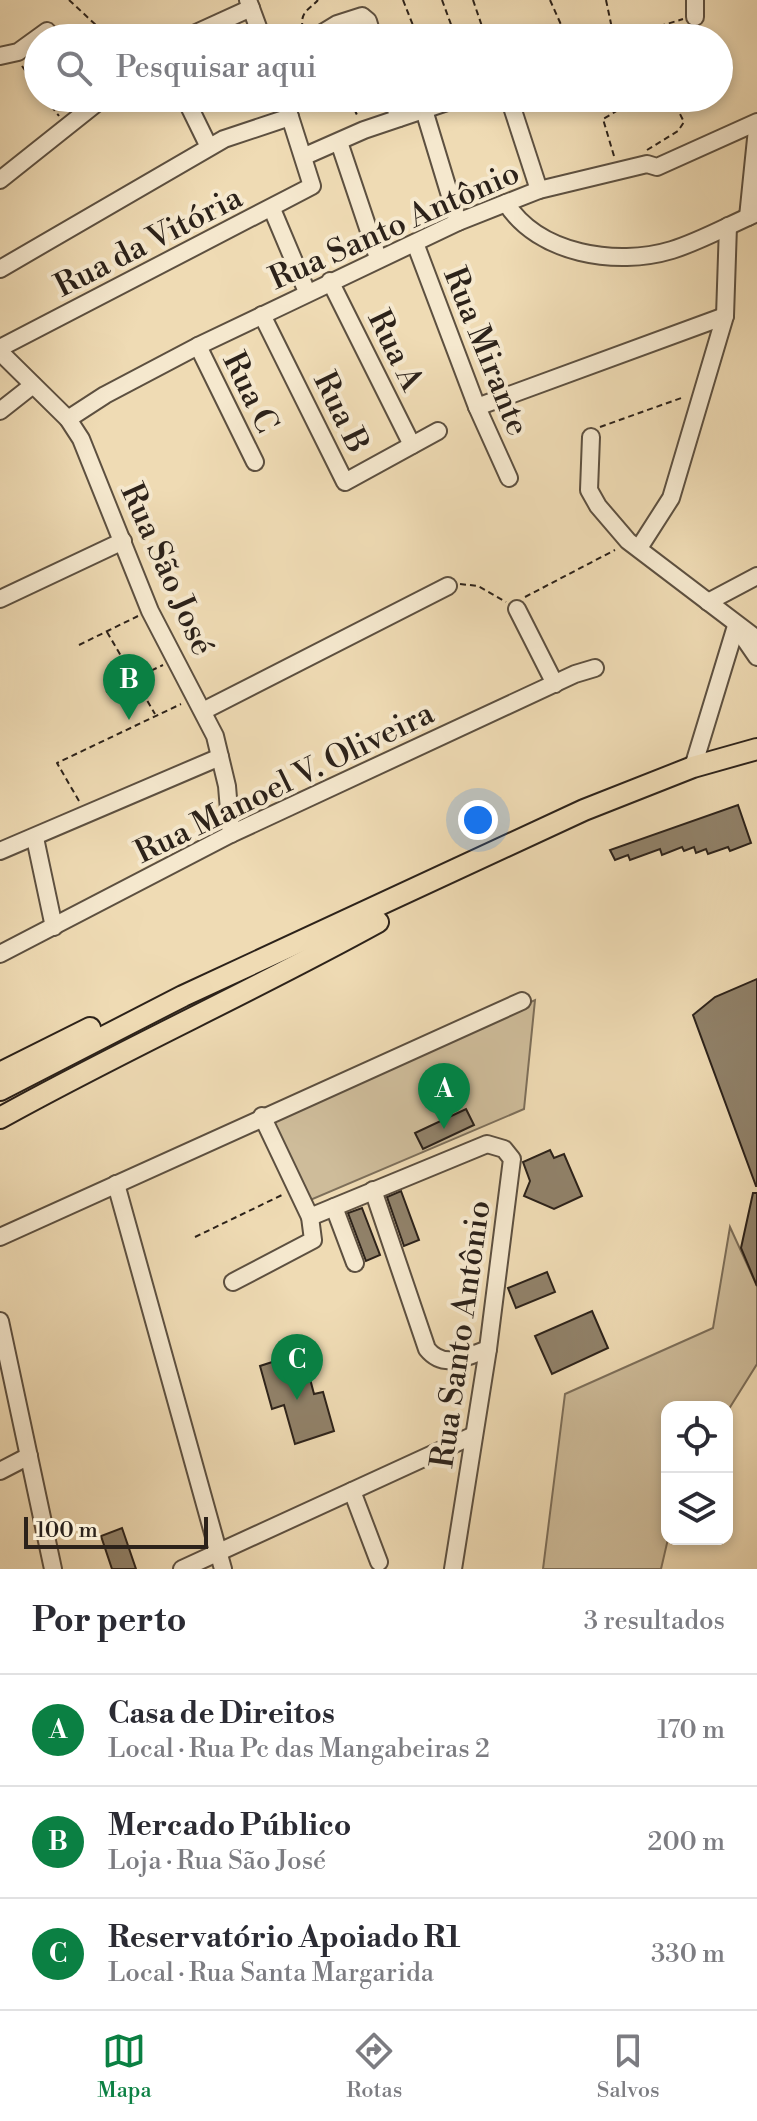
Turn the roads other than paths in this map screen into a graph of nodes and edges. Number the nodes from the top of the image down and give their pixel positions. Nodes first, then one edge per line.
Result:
1 (695, 0) edge
2 (250, 4) edge
3 (695, 17) road end
4 (212, 24) edge
5 (257, 24) edge
6 (340, 24) edge
7 (368, 24) edge
8 (24, 44) edge
9 (6, 54) edge
10 (85, 112) edge
11 (192, 112) edge
12 (288, 112) edge
13 (397, 112) edge
14 (418, 112) edge
15 (425, 112) edge
16 (514, 112) edge
17 (290, 117) junction
18 (399, 118) junction
19 (757, 122) edge
20 (757, 129) edge
21 (339, 142) junction
22 (209, 147) junction
23 (305, 156) junction
24 (0, 180) edge
25 (539, 190) junction
26 (506, 203) junction
27 (272, 209) junction
28 (752, 215) edge
29 (458, 222) junction
30 (728, 226) junction
31 (415, 243) junction
32 (378, 258) junction
33 (0, 269) edge
34 (330, 281) junction
35 (307, 292) junction
36 (262, 315) junction
37 (725, 316) junction
38 (198, 346) junction
39 (0, 350) edge
40 (33, 385) junction
41 (477, 407) junction
42 (0, 411) edge
43 (68, 419) junction
44 (438, 431) dead end
45 (591, 437) road end
46 (412, 445) junction
47 (255, 462) dead end
48 (509, 478) dead end
49 (123, 541) junction
50 (634, 545) junction
51 (757, 576) edge
52 (448, 586) road end
53 (0, 599) edge
54 (708, 602) junction
55 (517, 609) road end
56 (736, 626) junction
57 (757, 639) edge
58 (757, 657) edge
59 (595, 668) dead end
60 (555, 684) junction
61 (199, 704) junction
62 (757, 749) edge
63 (220, 757) junction
64 (757, 762) edge
65 (693, 767) junction
66 (231, 834) junction
67 (35, 838) junction
68 (0, 851) edge
69 (377, 915) junction
70 (54, 927) junction
71 (0, 954) edge
72 (522, 1001) dead end
73 (0, 1073) edge
74 (0, 1090) edge
75 (2, 1114) edge
76 (262, 1116) junction
77 (116, 1184) junction
78 (373, 1190) junction
79 (334, 1207) junction
80 (310, 1217) junction
81 (0, 1237) edge
82 (355, 1263) dead end
83 (233, 1282) dead end
84 (0, 1321) edge
85 (488, 1349) junction
86 (474, 1435) junction
87 (29, 1456) junction
88 (0, 1471) edge
89 (352, 1491) junction
90 (220, 1561) edge
91 (379, 1562) dead end
92 (53, 1569) edge
93 (182, 1569) edge
94 (453, 1569) edge

1 - 3 street
2 - 4 street
2 - 5 street
6 - 7 street
8 - 9 street
10 - 24 street
11 - 22 street
12 - 17 street
13 - 18 street
14 - 18 street
15 - 29 street
16 - 25 street
17 - 22 street
17 - 23 street
18 - 21 street
19 - 25 street, Rua Santo Antônio
20 - 28 street
21 - 23 street
21 - 32 street
22 - 33 street
23 - 27 street, Rua da Vitória
25 - 26 street, Rua Santo Antônio
26 - 29 street, Rua Santo Antônio
26 - 30 street
27 - 35 street
27 - 39 street, Rua da Vitória
28 - 30 street
29 - 31 street, Rua Santo Antônio
30 - 37 street
31 - 32 street, Rua Santo Antônio
31 - 41 street, Rua Mirante
32 - 34 street, Rua Santo Antônio
34 - 35 street, Rua Santo Antônio
34 - 46 street, Rua A
35 - 36 street, Rua Santo Antônio
36 - 38 street, Rua Santo Antônio
36 - 46 street, Rua B
37 - 41 street
37 - 50 street
38 - 43 street, Rua Santo Antônio
38 - 47 street, Rua C
39 - 40 street, Rua São José
40 - 42 street
40 - 43 street, Rua São José
41 - 48 street, Rua Mirante
43 - 49 street, Rua São José
44 - 46 street, Rua B
45 - 50 street
49 - 53 street
49 - 61 street, Rua São José
50 - 54 street
51 - 54 street
52 - 61 street
54 - 56 street
55 - 60 street
56 - 57 street
56 - 58 street
56 - 65 street
59 - 60 street, Rua Manoel V. Oliveira
60 - 66 street, Rua Manoel V. Oliveira
61 - 63 street, Rua São José
62 - 65 main road
63 - 66 street, Rua São José
63 - 67 street
64 - 69 main road
65 - 69 main road
66 - 70 street, Rua Manoel V. Oliveira
67 - 68 street
67 - 70 street
69 - 73 main road
69 - 74 main road
69 - 75 main road
70 - 71 street, Rua Manoel V. Oliveira
72 - 76 street
76 - 77 street
76 - 80 street
77 - 81 street
77 - 90 street
78 - 79 street
78 - 85 street
78 - 85 street, Rua Santo Antônio
79 - 80 street
79 - 82 street
80 - 83 street
84 - 87 street
85 - 86 street, Rua Santo Antônio
86 - 89 street
86 - 94 street, Rua Santo Antônio
87 - 88 street
87 - 92 street
89 - 90 street
89 - 91 street
90 - 93 street

